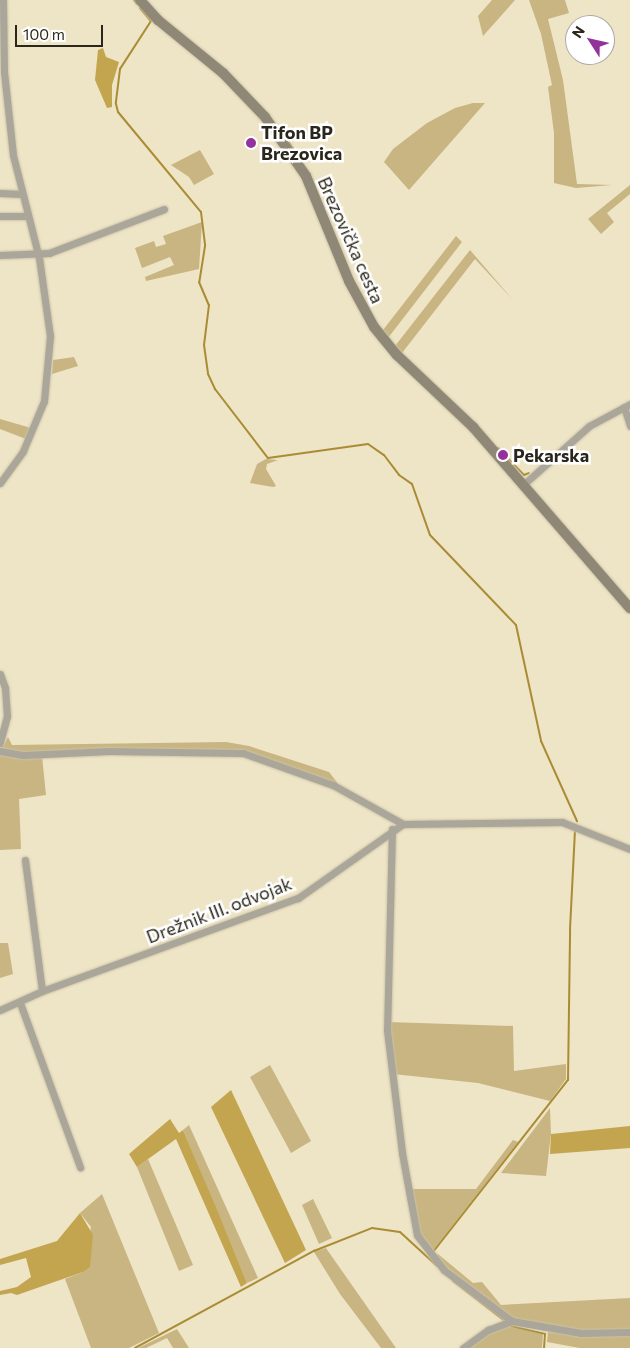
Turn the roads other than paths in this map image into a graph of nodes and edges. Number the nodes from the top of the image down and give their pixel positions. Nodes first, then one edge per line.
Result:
1 (3, 0) edge
2 (140, 0) edge
3 (0, 193) edge
4 (21, 194) junction
5 (164, 209) dead end
6 (0, 216) edge
7 (28, 216) junction
8 (37, 254) junction
9 (0, 255) edge
10 (627, 406) edge
11 (630, 426) edge
12 (0, 483) edge
13 (524, 484) junction
14 (630, 608) edge
15 (0, 674) edge
16 (0, 743) edge
17 (0, 751) edge
18 (403, 824) junction
19 (392, 829) junction
20 (630, 849) edge
21 (25, 860) dead end
22 (42, 991) junction
23 (20, 1003) junction
24 (0, 1010) edge
25 (80, 1167) dead end
26 (512, 1321) junction
27 (630, 1332) edge
28 (463, 1348) edge

1 - 4 street
2 - 13 main road, Brezovička cesta
3 - 4 street
4 - 7 street
5 - 8 street
6 - 7 street
7 - 8 street
8 - 9 street
8 - 12 street
10 - 11 street
10 - 13 street
13 - 14 main road, Brezovička cesta
15 - 16 street
17 - 18 street
18 - 19 street, Drežnik III. odvojak
18 - 20 street
19 - 22 street, Drežnik III. odvojak
19 - 26 street
21 - 22 street
22 - 23 street, Drežnik III. odvojak
23 - 24 street, Drežnik III. odvojak
23 - 25 street
26 - 27 street
26 - 28 street

